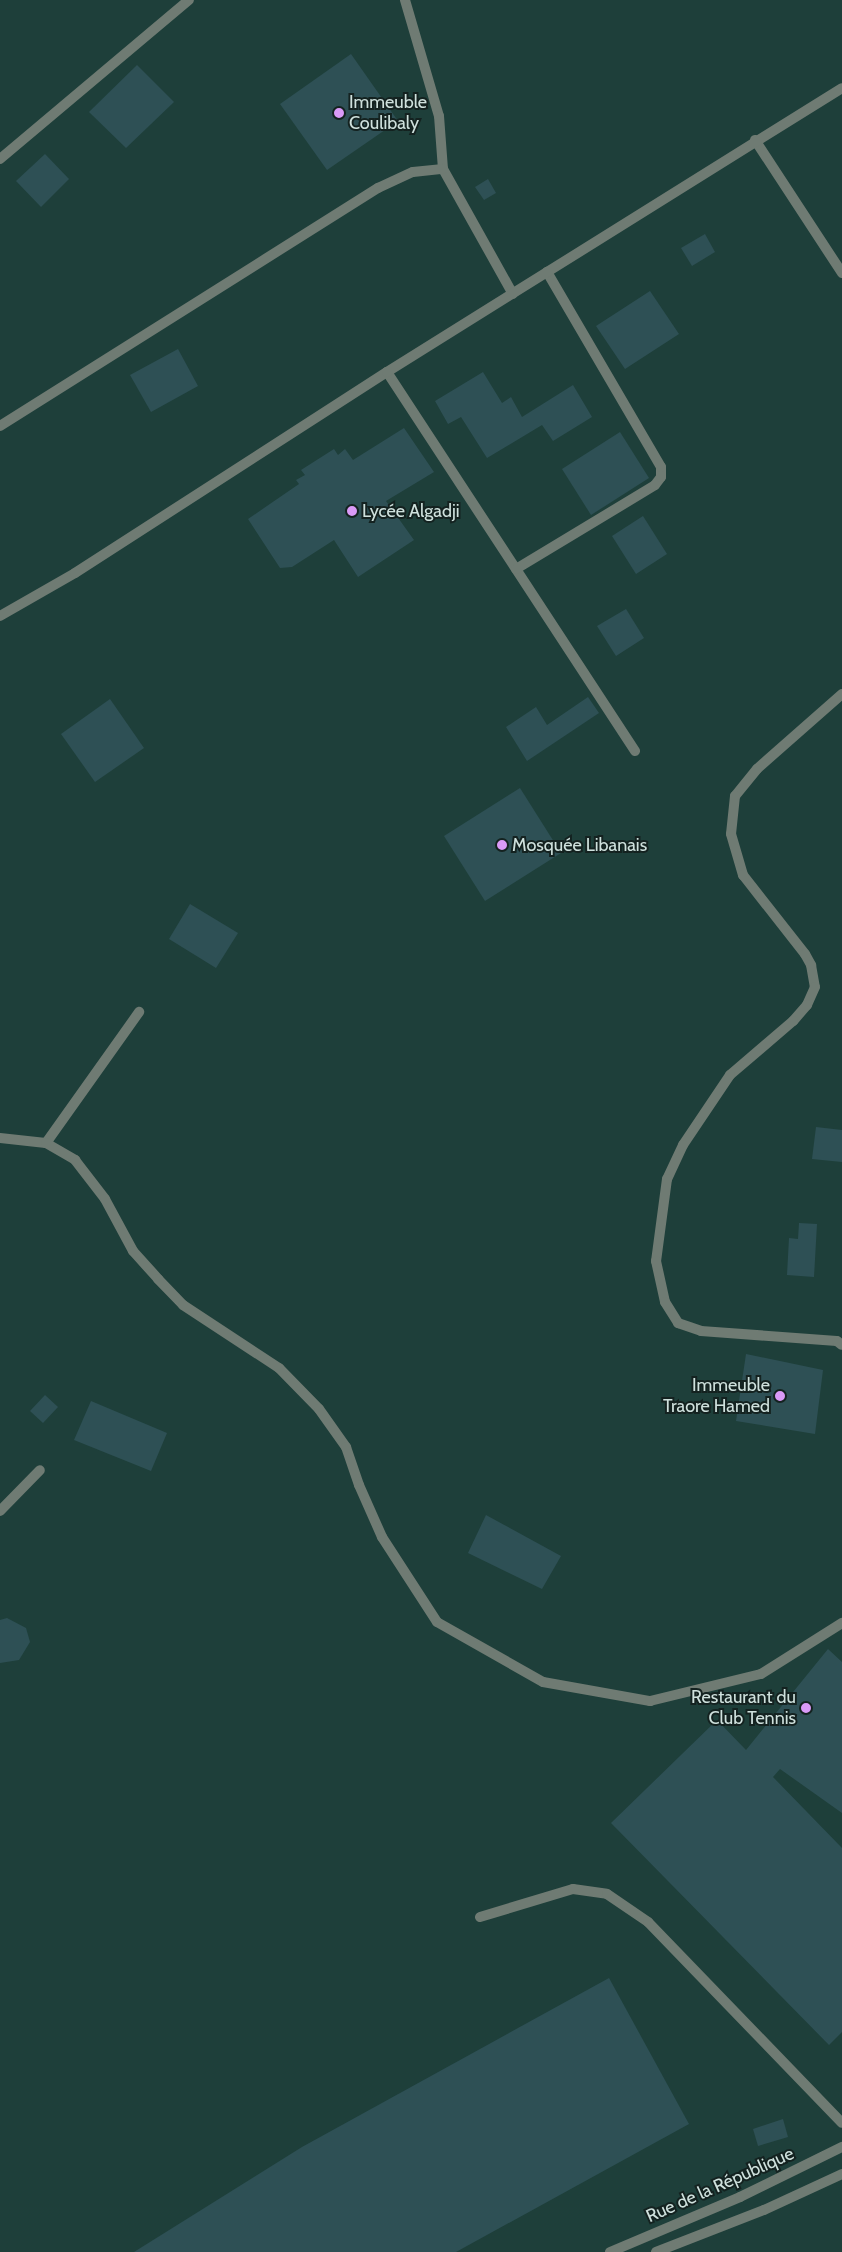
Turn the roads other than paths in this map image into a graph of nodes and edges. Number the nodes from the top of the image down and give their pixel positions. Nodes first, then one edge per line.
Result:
1 (189, 0) edge
2 (405, 0) edge
3 (842, 88) edge
4 (755, 140) junction
5 (0, 159) edge
6 (443, 169) junction
7 (547, 272) junction
8 (842, 273) edge
9 (513, 294) junction
10 (387, 372) junction
11 (0, 426) edge
12 (516, 570) junction
13 (0, 616) edge
14 (842, 694) edge
15 (635, 751) dead end
16 (139, 1012) dead end
17 (0, 1138) edge
18 (46, 1143) junction
19 (842, 1345) edge
20 (40, 1470) dead end
21 (0, 1511) edge
22 (842, 1623) edge
23 (480, 1917) dead end
24 (842, 2123) edge
25 (842, 2147) edge
26 (842, 2174) edge
27 (610, 2252) edge
28 (656, 2252) edge

1 - 5 street
2 - 6 street
3 - 4 street
4 - 7 street
4 - 8 street
6 - 9 street
6 - 11 street
7 - 9 street
7 - 12 street
9 - 10 street
10 - 12 street
10 - 13 street
12 - 15 street
14 - 19 street
16 - 18 street
17 - 18 street
18 - 22 street
20 - 21 street
23 - 24 street
25 - 27 street, Rue de la République
26 - 28 street, Rue de la République

